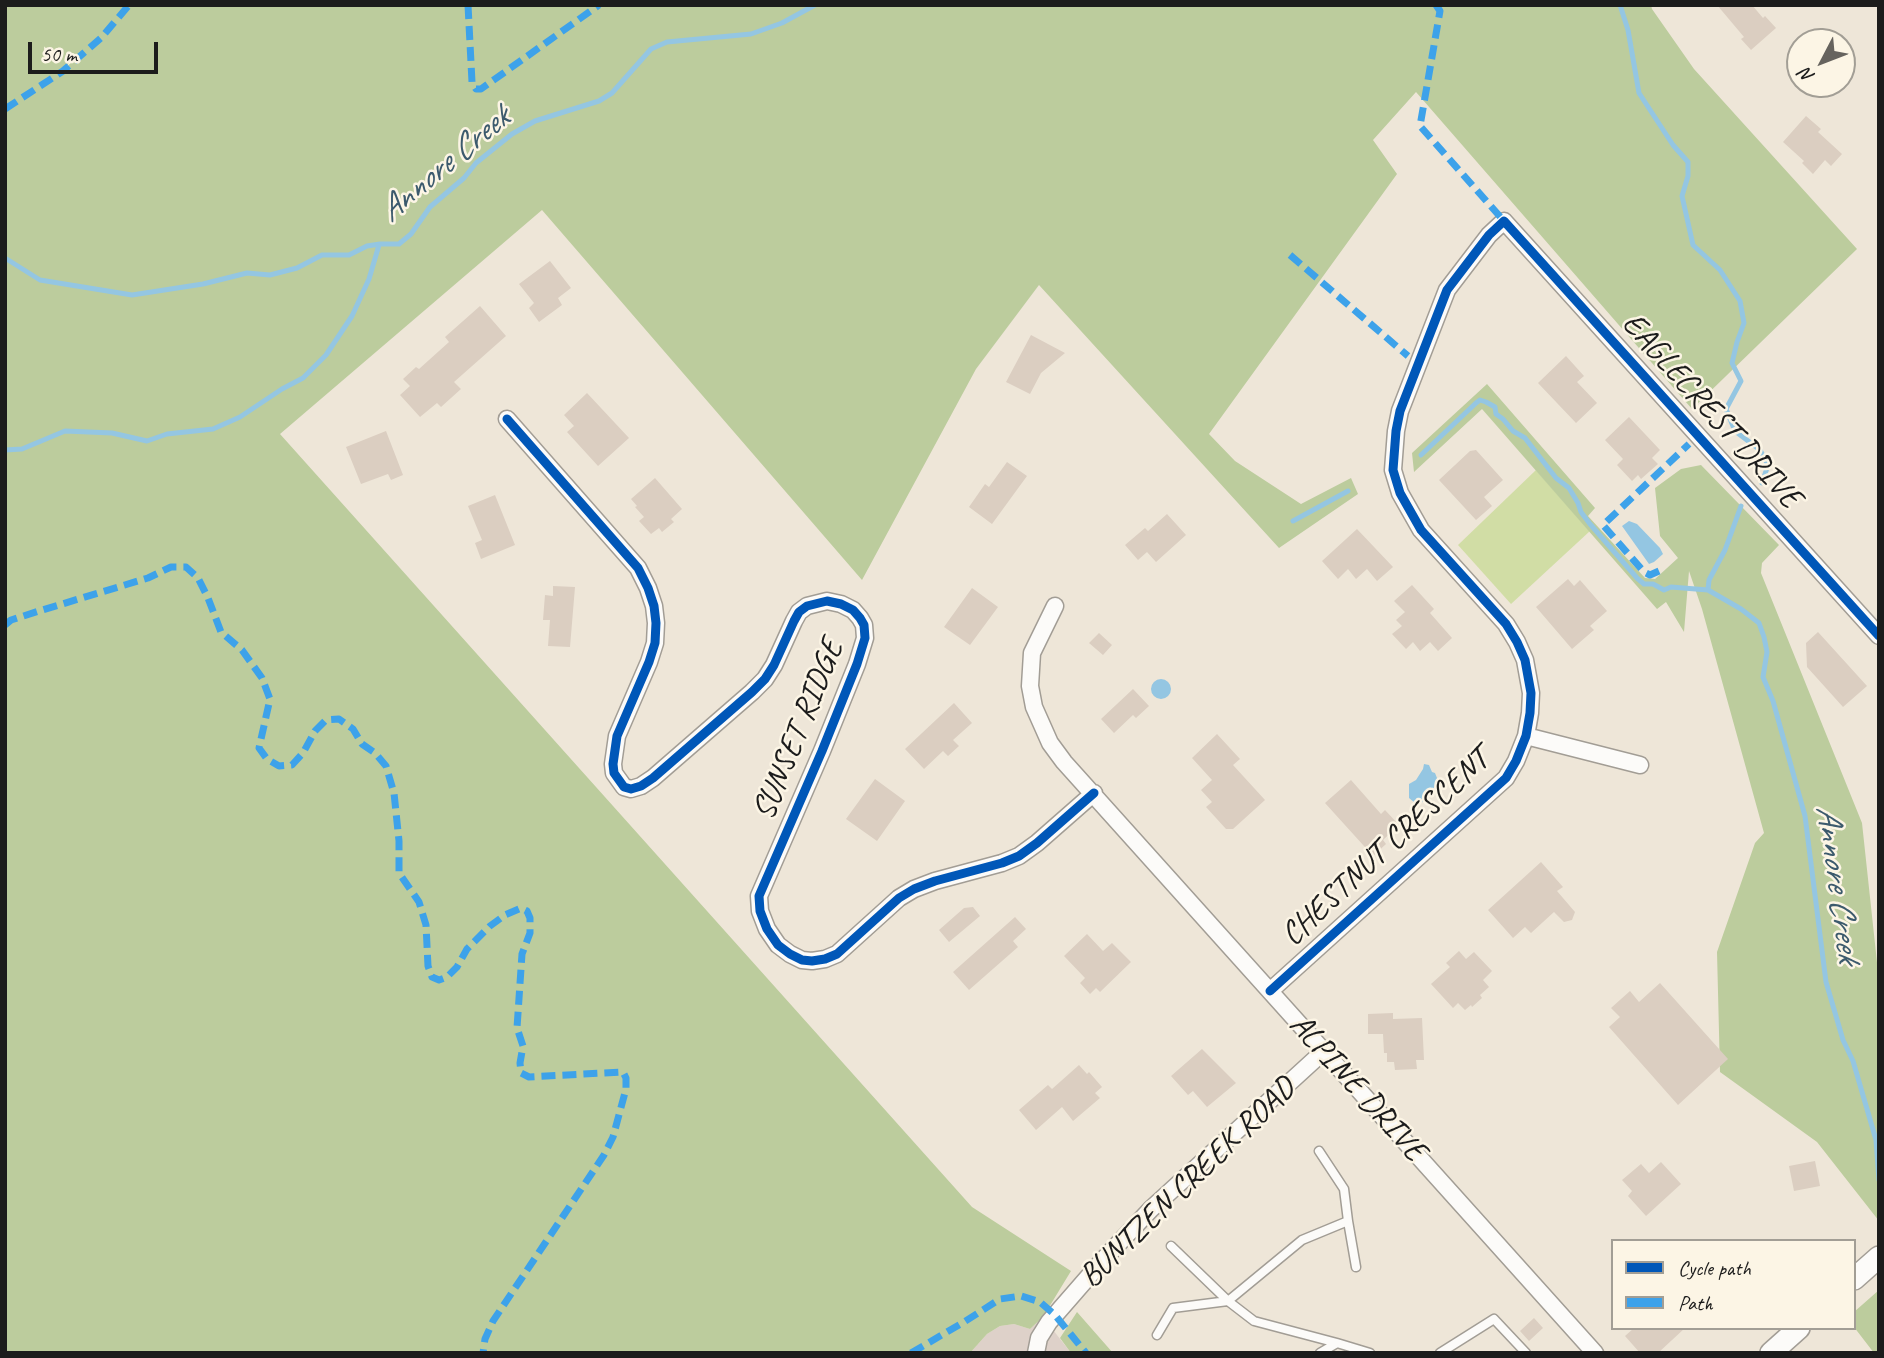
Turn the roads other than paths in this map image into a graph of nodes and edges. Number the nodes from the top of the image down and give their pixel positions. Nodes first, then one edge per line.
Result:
1 (1504, 221) joint
2 (507, 419) dead end
3 (1055, 606) dead end
4 (1879, 636) edge
5 (1526, 736) junction
6 (1640, 765) dead end
7 (1094, 793) junction
8 (1270, 991) junction
9 (1324, 1051) junction
10 (1319, 1151) dead end
11 (1348, 1221) junction
12 (1171, 1246) dead end
13 (1879, 1257) edge
14 (1356, 1267) dead end
15 (1856, 1277) edge
16 (1227, 1301) junction
17 (1797, 1330) edge
18 (1157, 1335) dead end
19 (1337, 1343) junction
20 (1035, 1353) edge
21 (1320, 1353) edge
22 (1370, 1353) edge
23 (1440, 1353) edge
24 (1526, 1353) edge
25 (1595, 1353) edge
26 (1771, 1353) edge

1 - 4 street, EAGLECREST DRIVE
1 - 5 street, CHESTNUT CRESCENT
2 - 7 street, SUNSET RIDGE
3 - 7 street, ALPINE DRIVE
5 - 6 street
5 - 8 street, CHESTNUT CRESCENT
7 - 8 street, ALPINE DRIVE
8 - 9 street, ALPINE DRIVE
9 - 20 street, BUNTZEN CREEK ROAD
9 - 25 street, ALPINE DRIVE
10 - 11 lane
11 - 14 lane
11 - 16 lane
12 - 16 lane
13 - 15 street
16 - 18 lane
16 - 19 lane
17 - 26 street
19 - 21 lane
19 - 22 lane
23 - 24 lane

